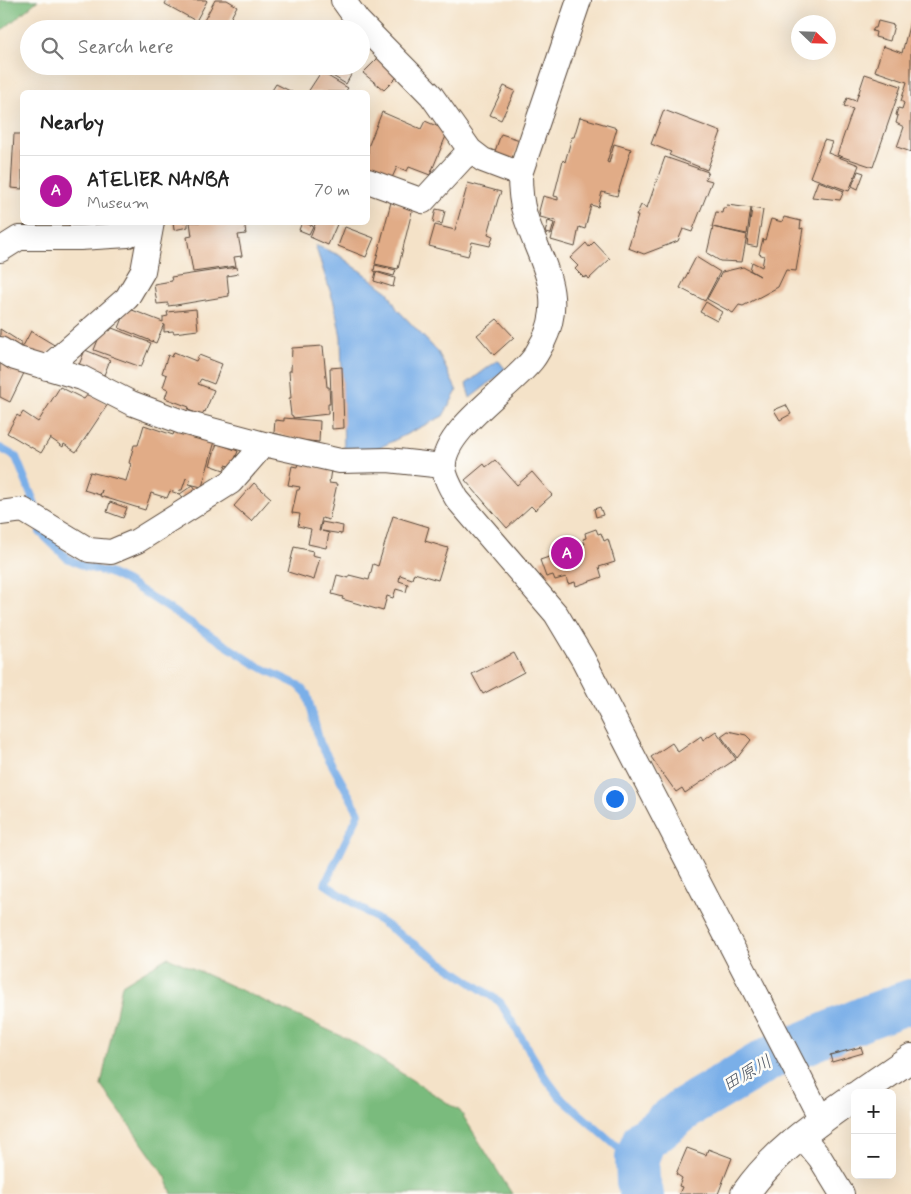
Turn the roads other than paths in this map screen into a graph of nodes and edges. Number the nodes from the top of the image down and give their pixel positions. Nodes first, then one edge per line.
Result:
1 (343, 0) edge
2 (579, 0) edge
3 (357, 20) edge
4 (370, 33) edge
5 (470, 150) junction
6 (520, 174) junction
7 (370, 182) edge
8 (143, 225) edge
9 (151, 225) edge
10 (0, 250) edge
11 (0, 349) edge
12 (47, 368) junction
13 (264, 444) junction
14 (443, 466) junction
15 (0, 513) edge
16 (911, 1058) edge
17 (866, 1089) edge
18 (851, 1099) edge
19 (811, 1127) junction
20 (745, 1194) edge
21 (842, 1194) edge

1 - 3 street
2 - 6 street
4 - 5 street
5 - 6 street
5 - 7 street
6 - 14 street
8 - 10 street
9 - 12 street
11 - 12 street
12 - 13 street
13 - 14 street
13 - 15 street
14 - 19 street
16 - 17 main road
18 - 19 main road
19 - 20 main road
19 - 21 street

